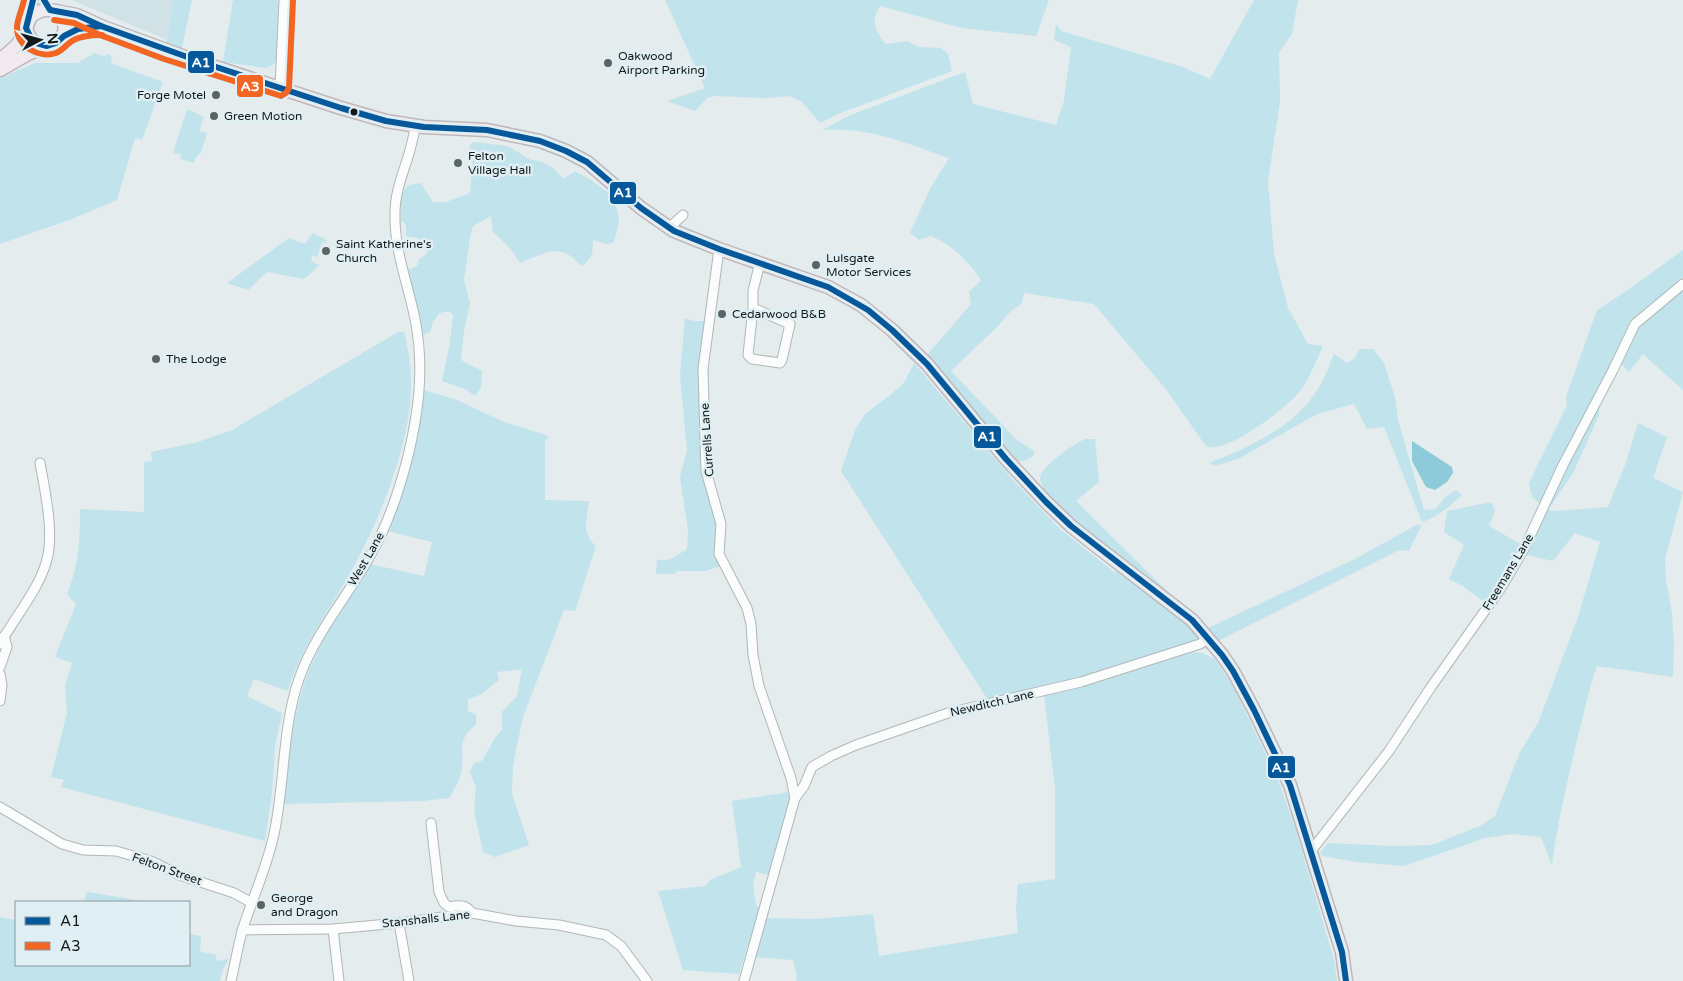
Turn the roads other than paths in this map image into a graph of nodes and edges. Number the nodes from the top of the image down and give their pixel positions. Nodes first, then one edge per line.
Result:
1 (32, 0) edge
2 (284, 0) edge
3 (50, 7) edge
4 (28, 23) junction
5 (101, 26) junction
6 (64, 36) junction
7 (47, 46) junction
8 (0, 60) edge
9 (0, 70) edge
10 (280, 87) junction
11 (415, 126) junction
12 (683, 214) dead end
13 (669, 228) junction
14 (719, 249) junction
15 (760, 262) junction
16 (1683, 284) edge
17 (753, 308) junction
18 (40, 462) dead end
19 (1208, 638) junction
20 (2, 640) edge
21 (0, 667) edge
22 (0, 674) edge
23 (0, 701) edge
24 (795, 798) junction
25 (0, 807) edge
26 (431, 823) dead end
27 (1311, 851) junction
28 (252, 903) junction
29 (472, 913) junction
30 (399, 923) junction
31 (333, 928) junction
32 (242, 930) junction
33 (231, 981) edge
34 (339, 981) edge
35 (409, 981) edge
36 (647, 981) edge
37 (744, 981) edge
38 (1346, 981) edge

1 - 4 street
2 - 10 street
3 - 4 highway
3 - 5 highway
3 - 6 highway
4 - 7 highway
4 - 8 highway
5 - 6 highway
5 - 10 highway
6 - 7 highway
7 - 9 highway
10 - 11 highway
11 - 13 highway
11 - 28 street, West Lane
12 - 13 street
13 - 14 highway
14 - 15 highway
14 - 24 street, Currells Lane
15 - 17 street
15 - 19 highway
16 - 27 street, Freemans Lane
17 - 17 street
18 - 20 street
19 - 24 street, Newditch Lane
19 - 27 highway
20 - 21 street
22 - 23 street
24 - 37 street
25 - 28 street, Felton Street
26 - 29 street
27 - 38 highway
28 - 32 street, West Lane
29 - 30 street, Stanshalls Lane
29 - 36 street, Stanshalls Lane
30 - 31 street, Stanshalls Lane
30 - 35 street
31 - 32 street, Stanshalls Lane
31 - 34 street
32 - 33 street, West Lane

